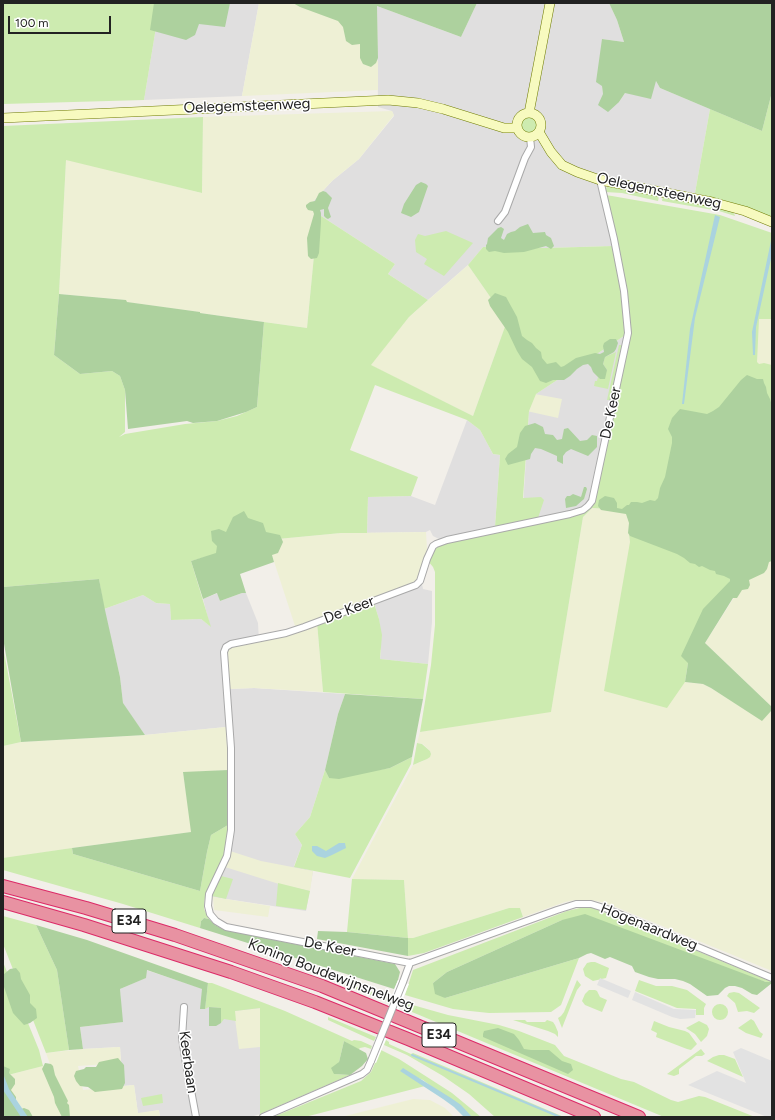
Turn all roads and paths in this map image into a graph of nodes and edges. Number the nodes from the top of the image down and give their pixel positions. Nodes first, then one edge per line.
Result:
1 (550, 3) edge
2 (530, 113) junction
3 (3, 118) edge
4 (518, 124) junction
5 (534, 135) junction
6 (600, 180) junction
7 (498, 220) dead end
8 (772, 222) edge
9 (3, 886) edge
10 (3, 902) edge
11 (410, 963) junction
12 (772, 978) edge
13 (184, 1007) dead end
14 (196, 1117) edge
15 (263, 1117) edge
16 (594, 1117) edge
17 (640, 1117) edge

1 - 2 street
2 - 4 street
2 - 5 street
3 - 4 street, Oelegemsteenweg
4 - 5 street
5 - 6 street, Oelegemsteenweg
5 - 7 street
6 - 8 street, Oelegemsteenweg
6 - 11 street, De Keer
9 - 17 highway, Koning Boudewijnsnelweg / E34
10 - 16 highway, Koning Boudewijnsnelweg / E34
11 - 12 street, Hogenaardweg
11 - 15 street, bridge
13 - 14 street, Keerbaan

